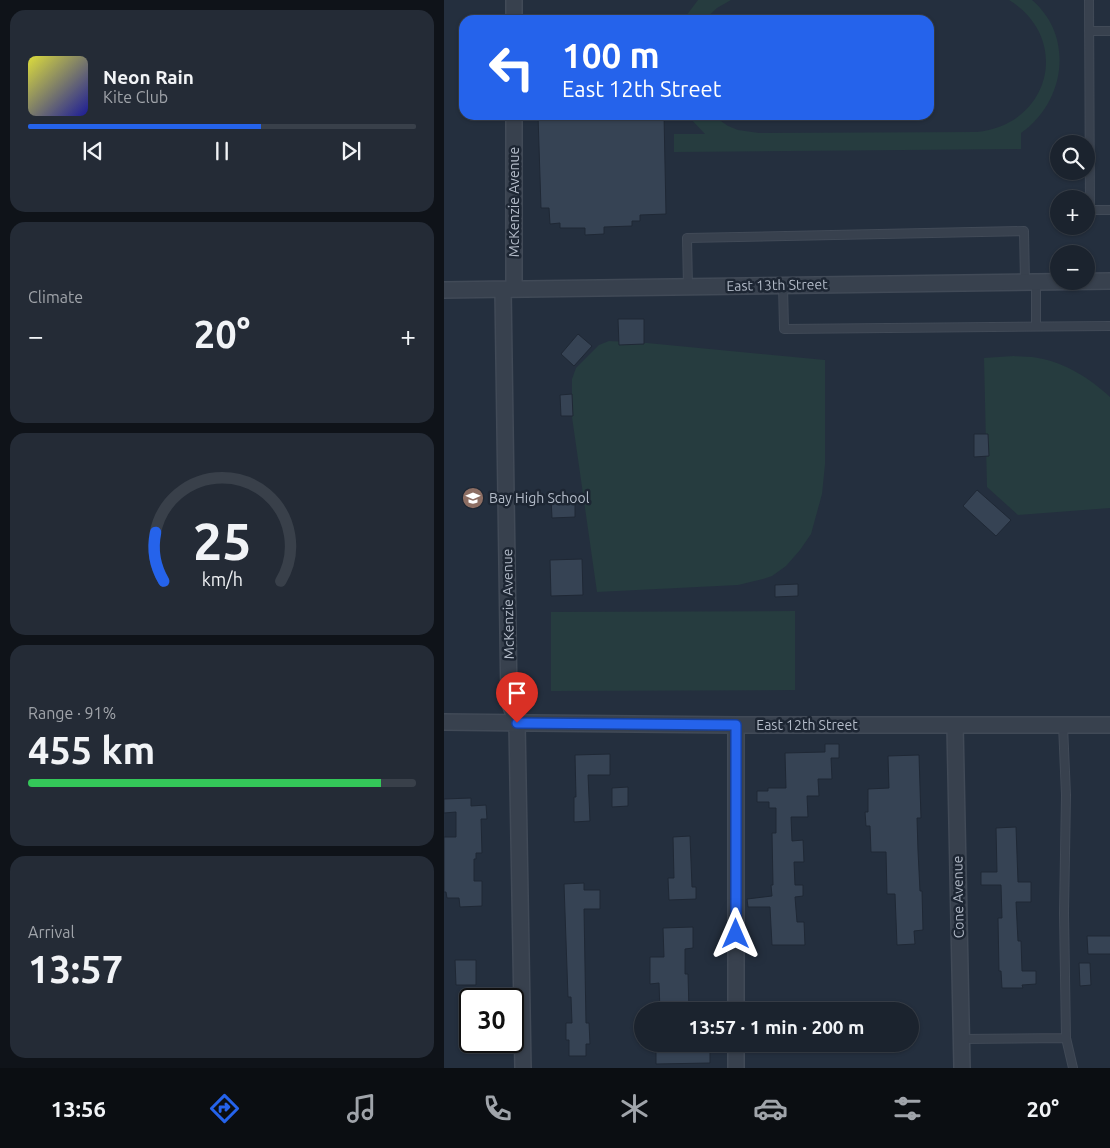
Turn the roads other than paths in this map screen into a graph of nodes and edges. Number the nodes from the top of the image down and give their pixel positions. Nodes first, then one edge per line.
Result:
1 (514, 0) edge
2 (1089, 0) edge
3 (514, 15) edge
4 (1110, 30) edge
5 (1090, 31) junction
6 (514, 120) edge
7 (1110, 210) edge
8 (1110, 281) edge
9 (1030, 282) junction
10 (784, 285) junction
11 (688, 287) junction
12 (444, 290) edge
13 (509, 290) junction
14 (1036, 326) junction
15 (1110, 326) edge
16 (444, 722) edge
17 (517, 723) junction
18 (736, 725) junction
19 (955, 725) junction
20 (1063, 725) junction
21 (1110, 725) edge
22 (736, 1002) edge
23 (1066, 1038) junction
24 (961, 1039) junction
25 (736, 1052) edge
26 (523, 1068) edge
27 (736, 1068) edge
28 (962, 1068) edge
29 (1073, 1068) edge

1 - 3 street
2 - 5 lane
4 - 5 lane
5 - 7 lane
6 - 13 street, McKenzie Avenue
8 - 9 street, East 13th Street
9 - 10 street, East 13th Street
9 - 11 lane
9 - 14 lane
10 - 11 street, East 13th Street
10 - 14 lane
11 - 13 street, East 13th Street
12 - 13 street, East 13th Street
13 - 17 street, McKenzie Avenue
14 - 15 lane
16 - 17 street, East 12th Street
17 - 18 street, East 12th Street
17 - 26 street, McKenzie Avenue
18 - 19 street, East 12th Street
18 - 22 street
19 - 20 street, East 12th Street
19 - 24 street, Cone Avenue
20 - 21 street, East 12th Street
20 - 23 lane
23 - 24 lane
23 - 29 lane
24 - 28 street, Cone Avenue
25 - 27 street

